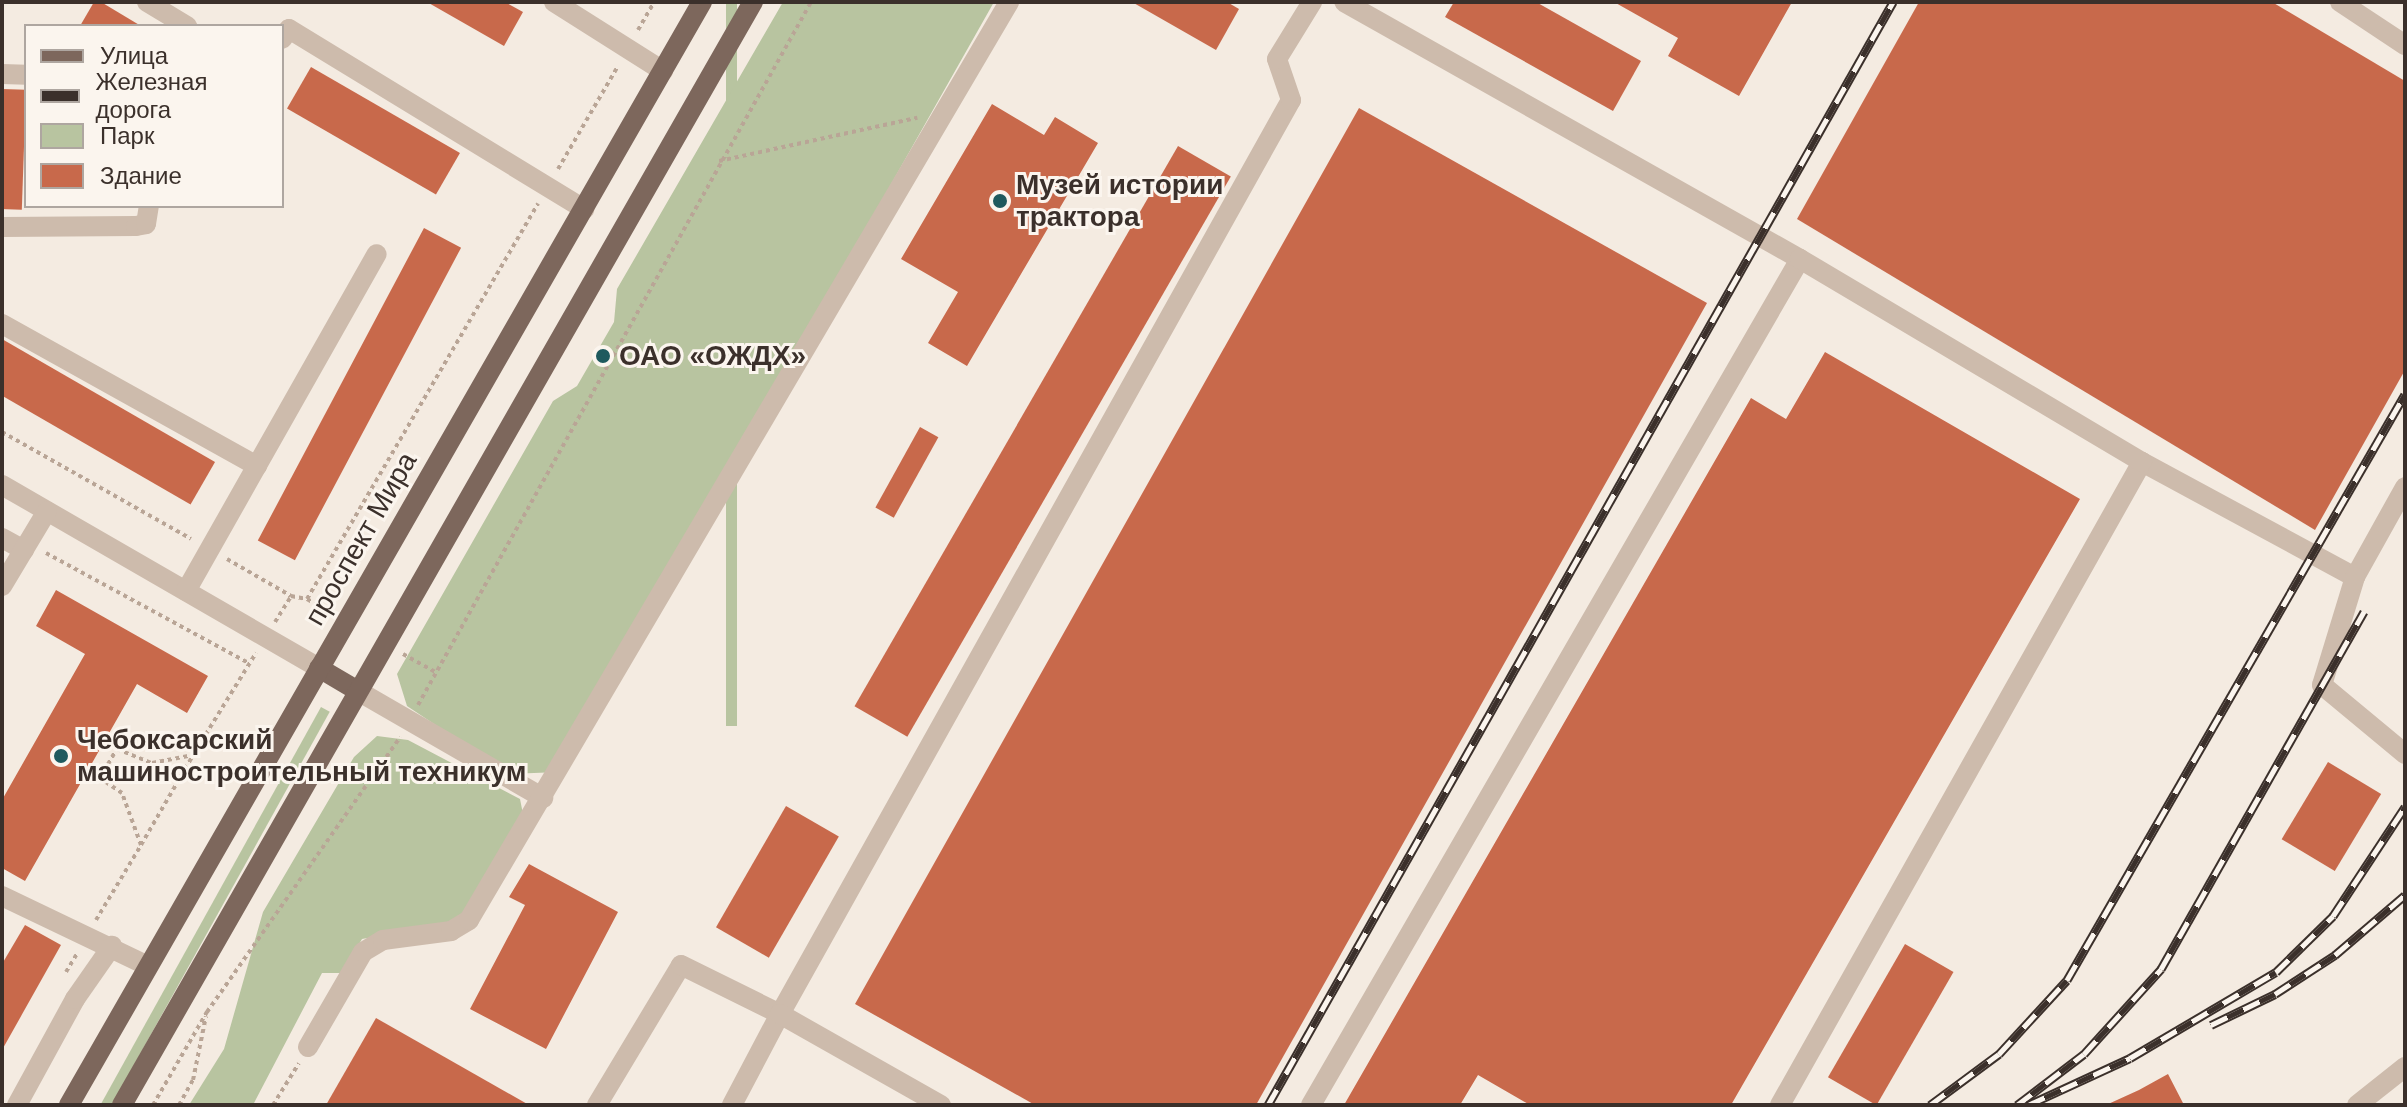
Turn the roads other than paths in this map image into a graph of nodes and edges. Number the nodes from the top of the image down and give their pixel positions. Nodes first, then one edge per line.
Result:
1 (147, 2) edge
2 (554, 2) edge
3 (702, 2) edge
4 (753, 2) edge
5 (1009, 2) edge
6 (1312, 2) edge
7 (1344, 2) edge
8 (2340, 2) edge
9 (184, 24) edge
10 (284, 36) edge
11 (2405, 45) edge
12 (663, 71) junction
13 (2, 74) edge
14 (24, 75) edge
15 (149, 208) edge
16 (584, 209) junction
17 (2, 227) edge
18 (377, 254) dead end
19 (1800, 259) junction
20 (2, 324) edge
21 (2142, 462) junction
22 (257, 466) junction
23 (2, 485) edge
24 (2405, 487) edge
25 (47, 511) junction
26 (2, 538) edge
27 (24, 550) junction
28 (2355, 577) junction
29 (2, 586) edge
30 (186, 591) junction
31 (319, 668) junction
32 (358, 691) junction
33 (2405, 754) edge
34 (543, 798) junction
35 (2, 896) edge
36 (112, 946) junction
37 (148, 966) junction
38 (780, 1014) junction
39 (308, 1047) road end
40 (2405, 1067) edge
41 (17, 1105) edge
42 (69, 1105) edge
43 (122, 1105) edge
44 (597, 1105) edge
45 (732, 1105) edge
46 (941, 1105) edge
47 (1311, 1105) edge
48 (1780, 1105) edge
49 (2357, 1105) edge

1 - 9 street
2 - 12 street
3 - 12 main road, проспект Мира
4 - 32 main road
5 - 34 street
6 - 38 street
7 - 19 street
8 - 11 street
10 - 16 street
12 - 16 main road, проспект Мира
13 - 14 street
15 - 17 street
16 - 31 main road, проспект Мира
18 - 22 street
19 - 21 street
19 - 47 street
20 - 22 street
21 - 28 street
21 - 48 street
22 - 30 street
23 - 25 street
24 - 28 street
25 - 27 street
25 - 30 street
26 - 27 street
27 - 29 street
28 - 33 street
30 - 31 street
31 - 32 main road
31 - 37 main road, проспект Мира
32 - 34 street
32 - 43 main road
34 - 39 street
35 - 36 street
36 - 37 street
36 - 41 street
37 - 42 main road, проспект Мира
38 - 44 street
38 - 45 street
38 - 46 street
40 - 49 street

